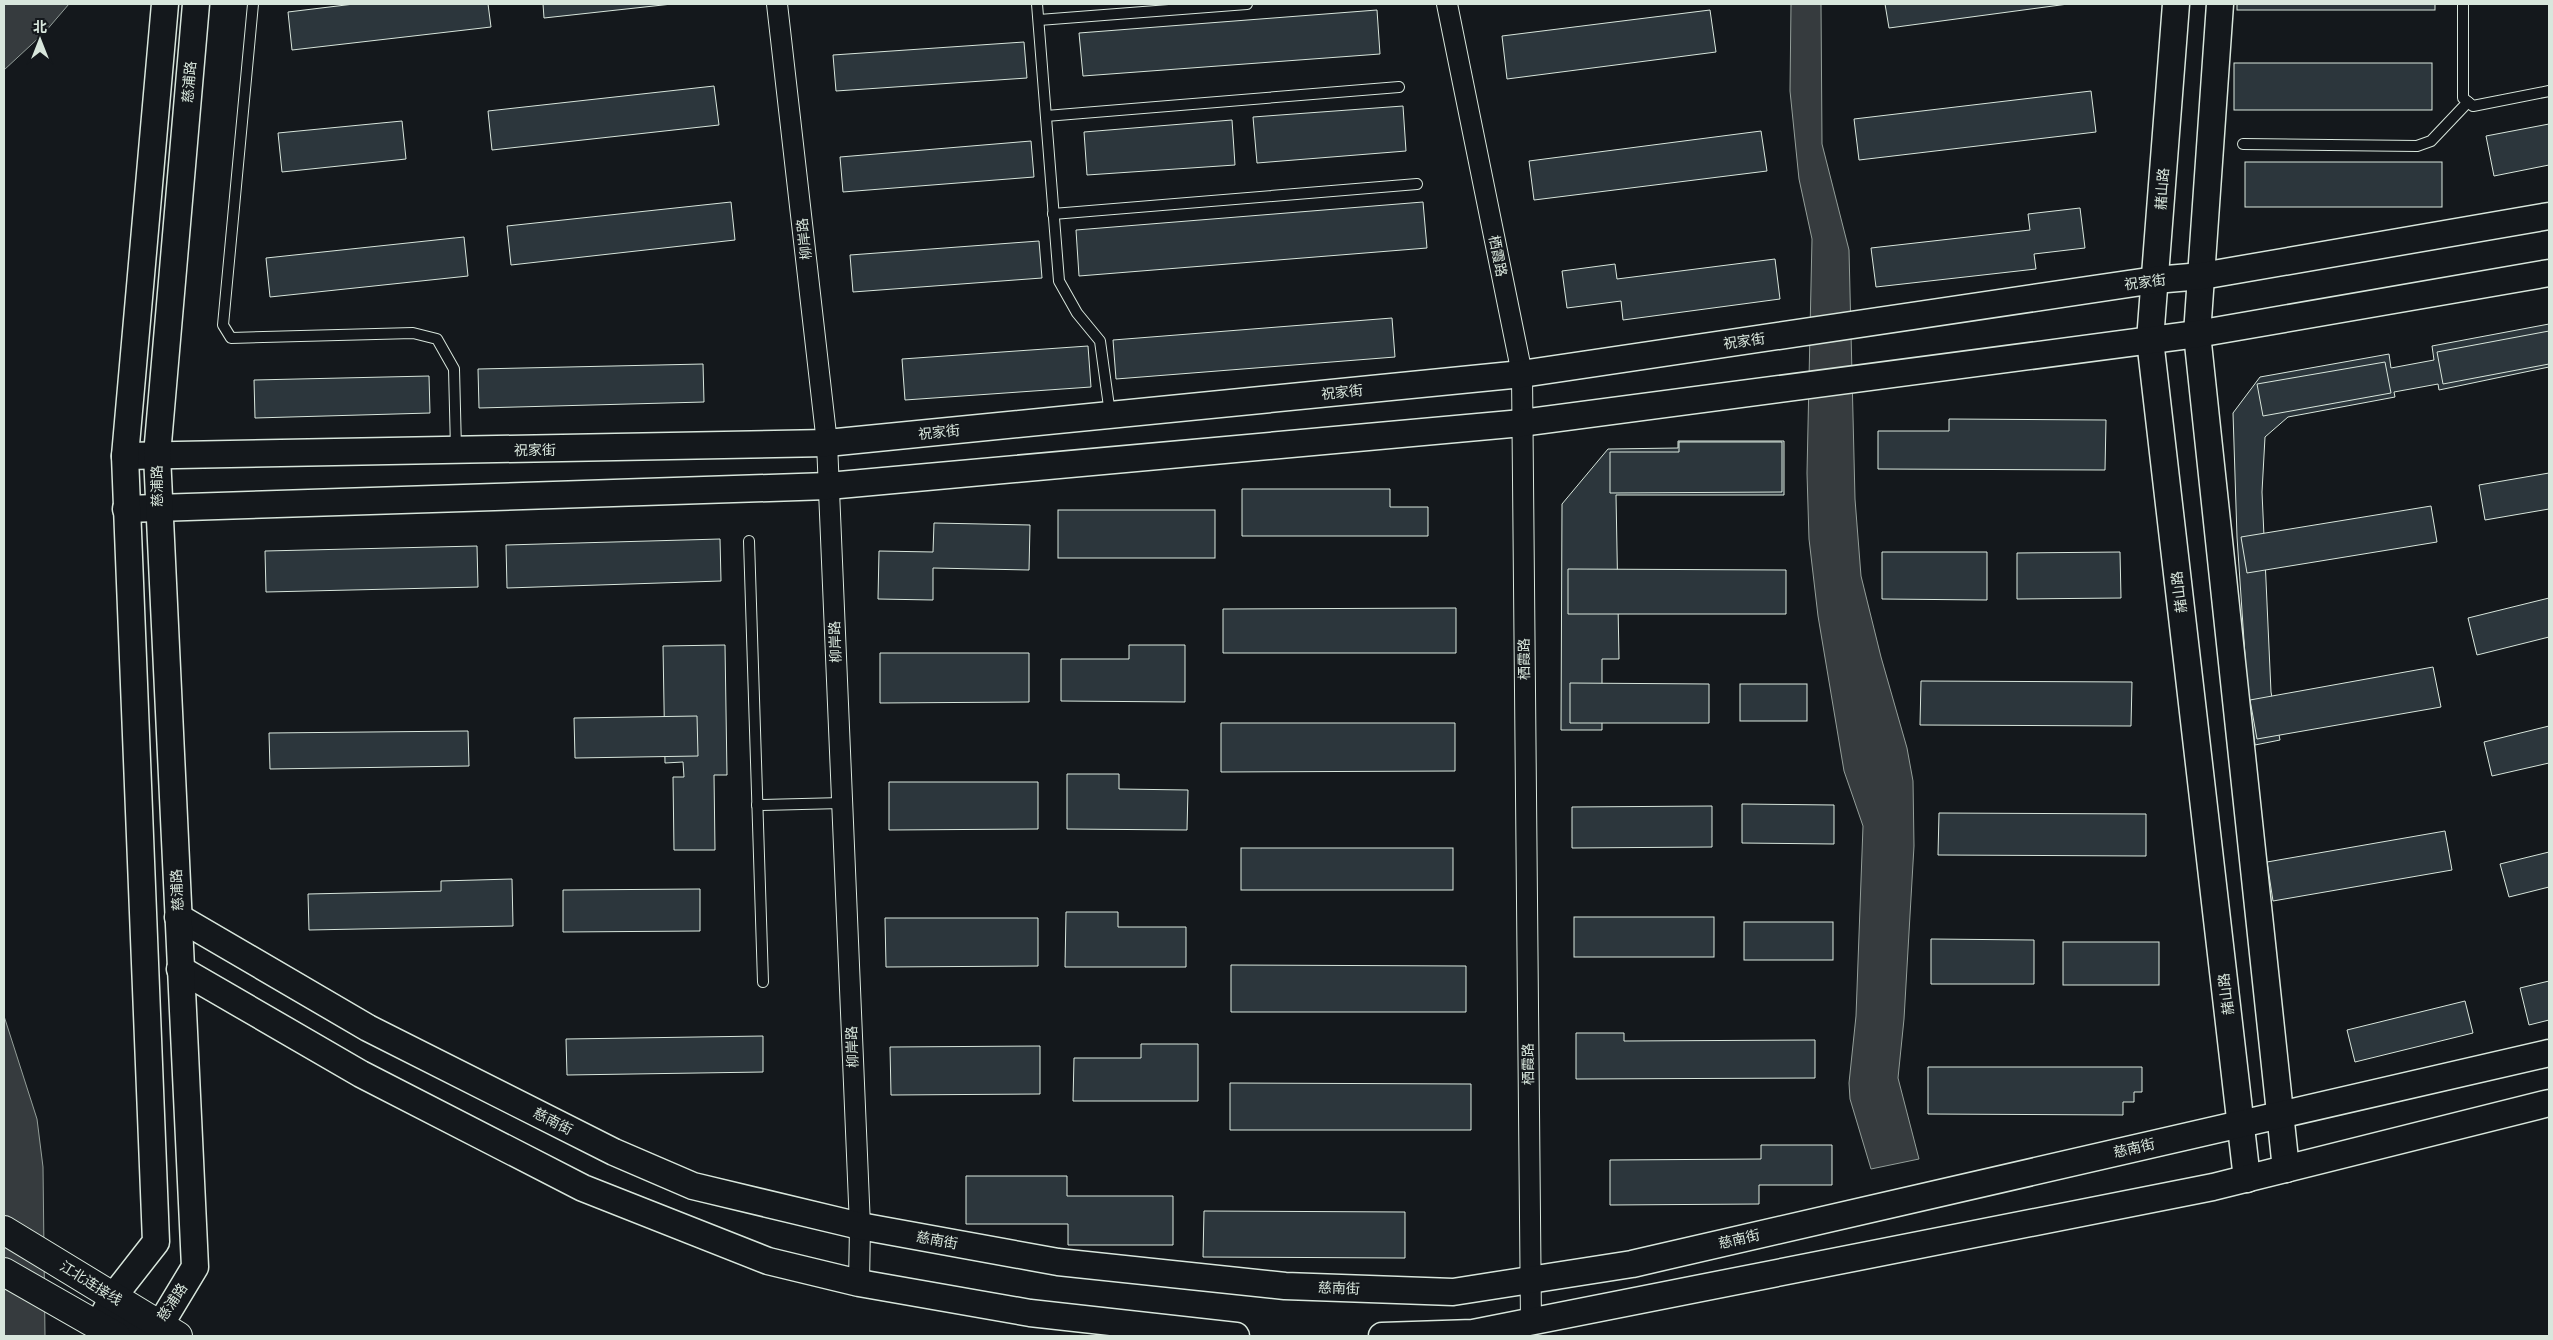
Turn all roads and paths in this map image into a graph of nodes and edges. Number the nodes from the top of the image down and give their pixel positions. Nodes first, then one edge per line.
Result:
1 (165, 4) edge
2 (196, 4) edge
3 (253, 4) edge
4 (777, 4) edge
5 (1037, 4) edge
6 (1247, 4) edge
7 (1447, 4) edge
8 (2176, 4) edge
9 (2220, 4) edge
10 (2462, 4) edge
11 (1038, 20) junction
12 (1399, 86) dead end
13 (2549, 91) edge
14 (2468, 102) junction
15 (1046, 116) junction
16 (2243, 144) dead end
17 (1417, 184) dead end
18 (1053, 214) junction
19 (2549, 216) edge
20 (2549, 273) edge
21 (2202, 276) junction
22 (2155, 280) junction
23 (2197, 334) junction
24 (2150, 340) junction
25 (1522, 374) junction
26 (1110, 415) junction
27 (1522, 423) junction
28 (827, 443) junction
29 (456, 451) junction
30 (157, 455) junction
31 (125, 456) junction
32 (828, 486) junction
33 (158, 508) junction
34 (126, 509) junction
35 (749, 541) dead end
36 (842, 803) junction
37 (758, 805) junction
38 (178, 917) junction
39 (180, 969) junction
40 (763, 982) dead end
41 (2549, 1053) edge
42 (2549, 1103) edge
43 (2280, 1115) junction
44 (2240, 1124) junction
45 (2286, 1169) junction
46 (2247, 1179) junction
47 (860, 1226) junction
48 (4, 1230) edge
49 (4, 1272) edge
50 (1530, 1280) junction
51 (859, 1283) junction
52 (113, 1297) junction
53 (1531, 1322) junction
54 (169, 1331) edge
55 (104, 1332) edge
56 (1236, 1336) edge
57 (1382, 1336) edge

1 - 31 street
2 - 30 street, 慈浦路
3 - 29 lane
4 - 28 street, 柳岸路
5 - 11 lane
6 - 11 lane
7 - 25 street, 栖霞路
8 - 22 street, 赭山路
9 - 21 street
10 - 14 lane
11 - 15 lane
12 - 15 lane
13 - 14 lane
14 - 16 lane
15 - 18 lane
17 - 18 lane
18 - 26 lane
19 - 21 street, 祝家街
20 - 23 street
21 - 22 street, 祝家街
21 - 23 street
22 - 24 street, 赭山路
22 - 25 street, 祝家街
23 - 24 street
23 - 43 street
24 - 27 street
24 - 44 street, 赭山路
25 - 26 street, 祝家街
25 - 27 street, 栖霞路
26 - 28 street, 祝家街
27 - 32 street
27 - 50 street, 栖霞路
28 - 29 street, 祝家街
28 - 32 street, 柳岸路
29 - 30 street, 祝家街
30 - 31 street, 祝家街
30 - 33 street, 慈浦路
31 - 34 street
32 - 33 street
32 - 36 street, 柳岸路
33 - 34 street
33 - 38 street, 慈浦路
34 - 52 street
35 - 37 lane
36 - 37 lane
36 - 47 street, 柳岸路
37 - 40 lane
38 - 39 street, 慈浦路
38 - 47 street, 慈南街
39 - 51 street
39 - 54 street, 慈浦路
41 - 43 street, 慈南街
42 - 45 street
43 - 44 street, 慈南街
43 - 45 street
44 - 46 street, 赭山路
44 - 50 street, 慈南街
45 - 46 street
46 - 53 street
47 - 50 street, 慈南街
47 - 51 street, 柳岸路
48 - 52 highway, 江北连接线
49 - 55 highway
50 - 53 street, 栖霞路
51 - 56 street
52 - 54 highway, 江北连接线
52 - 55 street
53 - 57 street
54 - 55 street, 慈浦路

